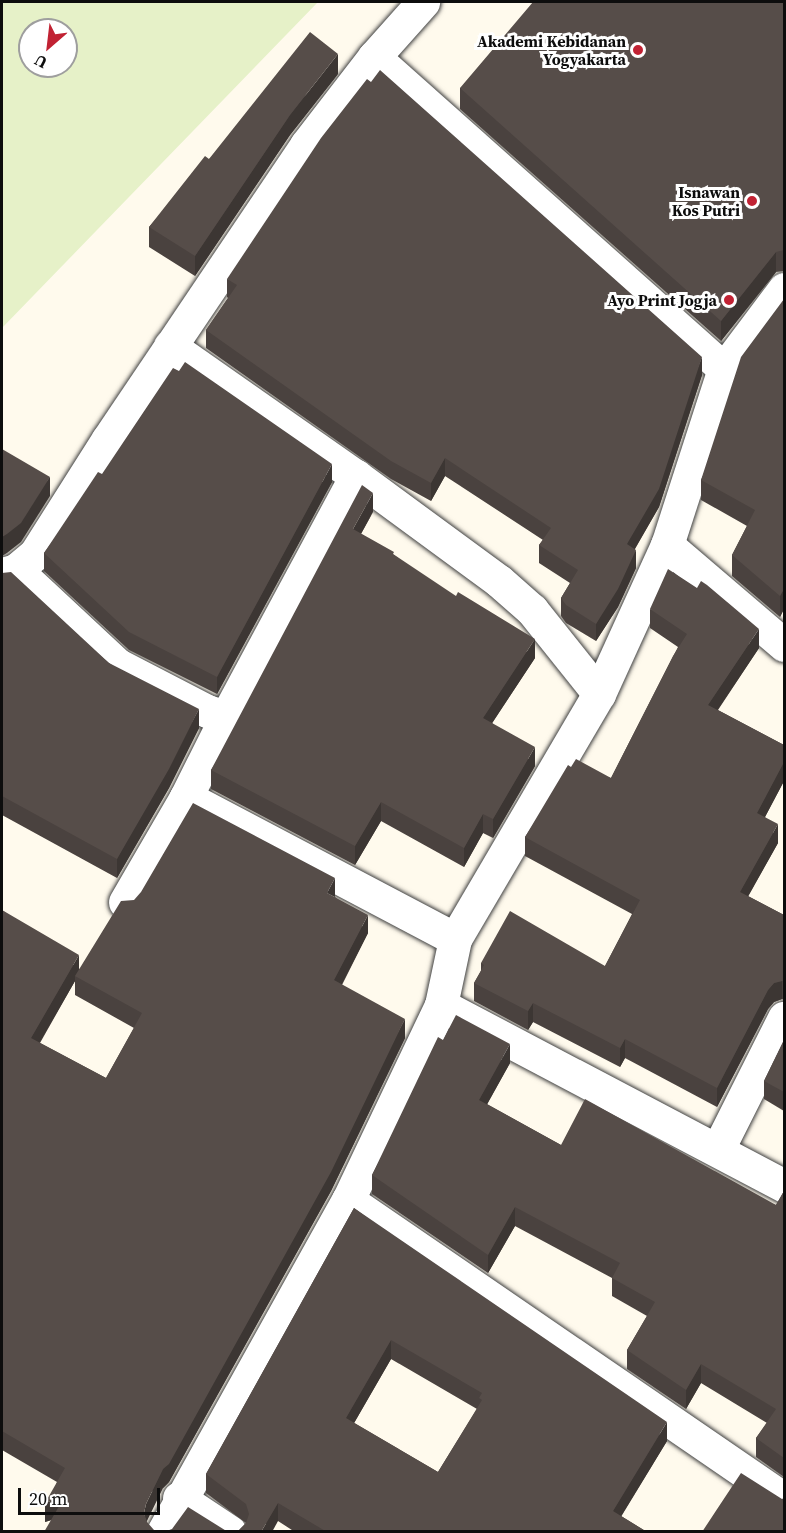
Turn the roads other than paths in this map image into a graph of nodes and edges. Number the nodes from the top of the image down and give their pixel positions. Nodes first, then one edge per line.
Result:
1 (423, 2) edge
2 (374, 57) junction
3 (784, 289) edge
4 (170, 346) junction
5 (724, 369) junction
6 (356, 476) junction
7 (667, 546) junction
8 (9, 572) edge
9 (784, 645) edge
10 (599, 694) junction
11 (226, 717) junction
12 (186, 797) junction
13 (125, 902) edge
14 (455, 939) junction
15 (441, 1005) junction
16 (784, 1018) edge
17 (718, 1149) junction
18 (784, 1186) edge
19 (348, 1200) junction
20 (179, 1498) junction
21 (784, 1499) edge
22 (163, 1532) edge
23 (230, 1532) edge

1 - 2 street
2 - 4 street
2 - 5 street
3 - 5 street
4 - 6 street
4 - 8 street
5 - 7 street
6 - 10 street
6 - 11 street
7 - 9 street
7 - 10 street
8 - 11 street
10 - 14 street
11 - 12 street
12 - 13 street
12 - 14 street
14 - 15 street
15 - 17 street
15 - 19 street
16 - 17 street
17 - 18 street
19 - 20 street
19 - 21 street
20 - 22 street
20 - 23 street

